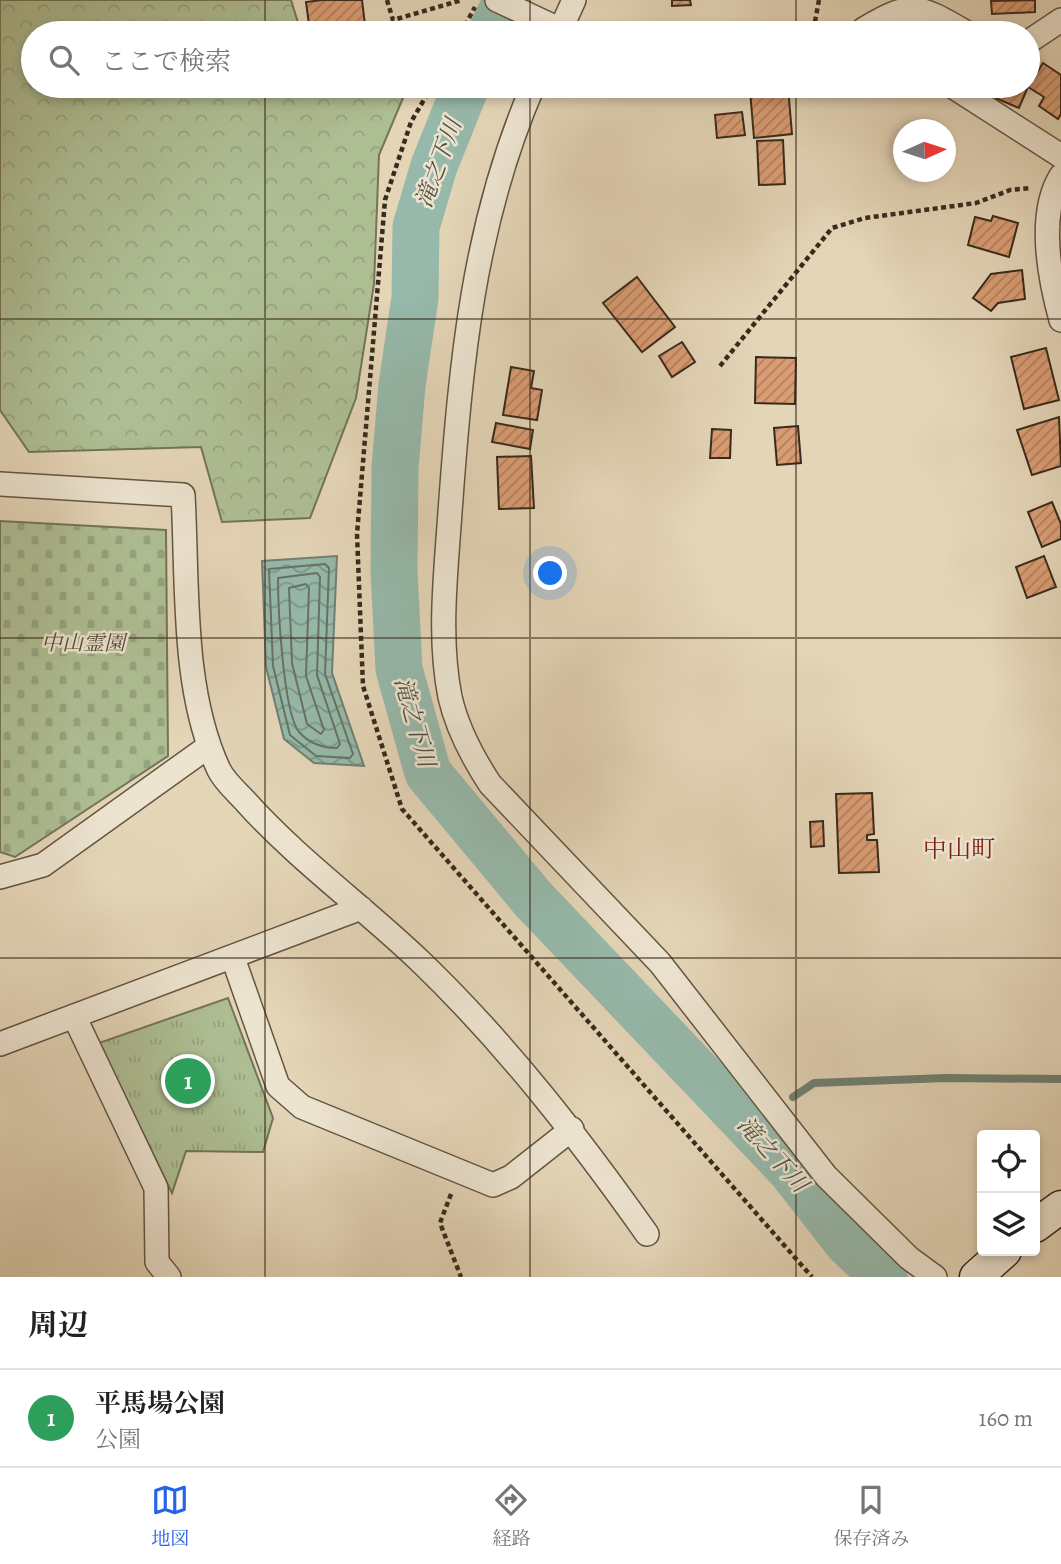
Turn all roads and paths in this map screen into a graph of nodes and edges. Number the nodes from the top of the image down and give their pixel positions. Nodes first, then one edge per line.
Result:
1 (387, 0) edge
2 (461, 0) edge
3 (479, 0) edge
4 (497, 0) edge
5 (573, 0) edge
6 (819, 0) edge
7 (1061, 20) edge
8 (468, 21) edge
9 (540, 21) edge
10 (561, 21) edge
11 (815, 21) edge
12 (877, 21) edge
13 (946, 21) edge
14 (1040, 34) edge
15 (528, 98) edge
16 (971, 98) edge
17 (1061, 156) edge
18 (1058, 181) edge
19 (1061, 320) edge
20 (720, 366) dead end
21 (0, 484) edge
22 (209, 746) junction
23 (0, 877) edge
24 (361, 908) junction
25 (233, 958) junction
26 (74, 1016) junction
27 (0, 1044) edge
28 (572, 1129) junction
29 (460, 1174) junction
30 (1061, 1207) edge
31 (1040, 1222) edge
32 (648, 1234) dead end
33 (999, 1256) edge
34 (169, 1277) edge
35 (460, 1277) edge
36 (935, 1277) edge
37 (976, 1277) edge

1 - 2 path
3 - 8 path
4 - 9 street
5 - 10 street
6 - 11 path
7 - 14 street
12 - 13 street
15 - 36 street
16 - 17 street
18 - 19 street
18 - 20 path
21 - 22 street
22 - 23 street
22 - 24 street
24 - 25 street
24 - 28 street
25 - 26 street
25 - 29 street
26 - 27 street
26 - 34 street
28 - 29 street
28 - 32 street
29 - 35 path
30 - 31 street
33 - 37 street

